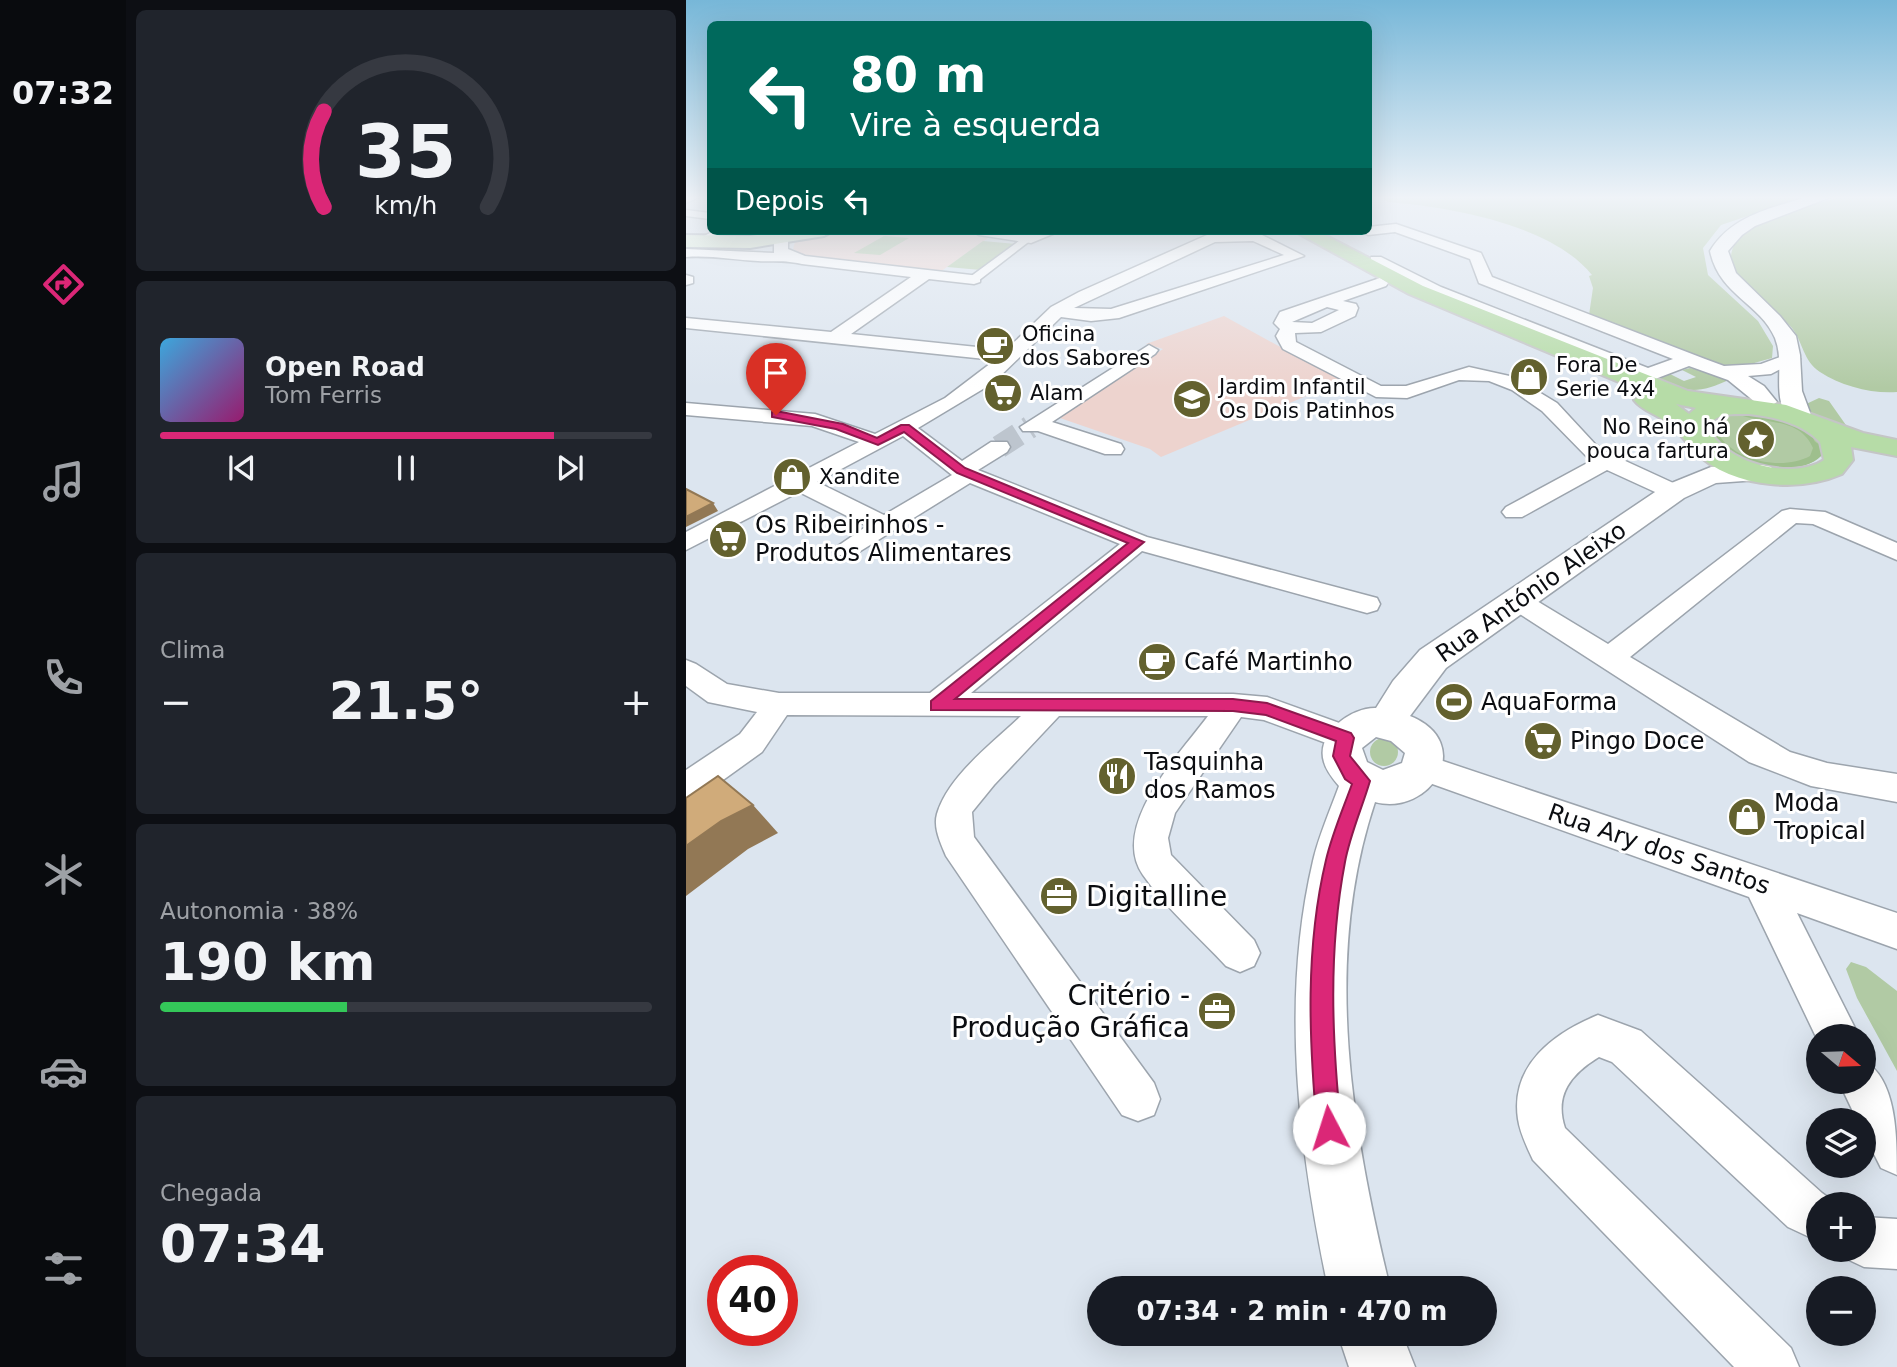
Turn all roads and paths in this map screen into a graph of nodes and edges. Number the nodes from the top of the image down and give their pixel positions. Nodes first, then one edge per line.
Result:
1 (809, 261) edge
2 (998, 261) edge
3 (1163, 261) edge
4 (1301, 261) edge
5 (1360, 261) edge
6 (1373, 261) edge
7 (1478, 261) edge
8 (1722, 261) edge
9 (1380, 263) junction
10 (925, 274) junction
11 (974, 279) joint
12 (1326, 302) junction
13 (1057, 311) junction
14 (686, 323) edge
15 (1289, 328) junction
16 (835, 338) junction
17 (1149, 350) dead end
18 (1011, 356) junction
19 (1687, 360) junction
20 (1718, 368) junction
21 (1790, 370) junction
22 (1748, 405) junction
23 (686, 409) edge
24 (1808, 422) junction
25 (905, 428) junction
26 (1698, 437) junction
27 (878, 442) junction
28 (999, 447) tunnel mouth
29 (1897, 448) edge
30 (1113, 449) dead end
31 (1608, 461) junction
32 (1897, 461) edge
33 (1829, 469) junction
34 (965, 472) junction
35 (1762, 473) junction
36 (800, 483) junction
37 (1684, 486) junction
38 (1514, 512) dead end
39 (885, 526) junction
40 (686, 542) edge
41 (1138, 542) junction
42 (845, 550) dead end
43 (1897, 552) edge
44 (1518, 601) junction
45 (1367, 604) dead end
46 (1608, 659) junction
47 (686, 671) edge
48 (779, 704) junction
49 (936, 705) junction
50 (1052, 705) junction
51 (1233, 705) junction
52 (1387, 722) junction
53 (1353, 759) junction
54 (1422, 767) junction
55 (686, 788) edge
56 (1897, 788) edge
57 (1762, 884) junction
58 (1897, 931) edge
59 (1240, 953) dead end
60 (1833, 1024) edge
61 (1867, 1094) edge
62 (1138, 1099) dead end
63 (1897, 1152) edge
64 (1806, 1211) edge
65 (1876, 1243) edge
66 (1897, 1244) edge
67 (1356, 1276) edge
68 (1374, 1346) edge
69 (1382, 1367) edge
70 (1772, 1367) edge

1 - 10 street
2 - 11 street
3 - 13 street
4 - 13 street
5 - 22 main road
6 - 9 main road
7 - 19 street
8 - 21 street
9 - 12 street
9 - 19 street
9 - 26 main road
10 - 11 street
10 - 16 street
12 - 15 street
12 - 15 street
13 - 18 street
14 - 16 street
15 - 31 street
16 - 18 street
17 - 30 street
18 - 25 street
19 - 20 street
20 - 21 street
20 - 22 street
21 - 22 street
21 - 24 street
22 - 24 main road
22 - 26 main road
23 - 27 street
24 - 29 main road
24 - 33 main road
25 - 27 street
25 - 34 street
26 - 35 main road
26 - 37 street
27 - 36 street
28 - 34 street
31 - 37 street
31 - 38 street
32 - 33 main road
33 - 35 main road
34 - 39 street
34 - 41 street
35 - 37 street, Rua António Aleixo
36 - 39 street
36 - 40 street
37 - 44 street, Rua António Aleixo
39 - 42 street
41 - 45 street
41 - 49 street
43 - 46 street
44 - 46 street
44 - 52 street, Rua António Aleixo
46 - 56 street
47 - 48 street
48 - 49 street
48 - 55 street
49 - 50 street
50 - 51 street
50 - 62 street
51 - 53 street
51 - 59 street
52 - 53 street
52 - 54 street
53 - 54 street
53 - 67 street
54 - 57 street, Rua Ary dos Santos
57 - 58 street, Rua Ary dos Santos
57 - 60 street
61 - 63 street
64 - 70 street
65 - 66 street
68 - 69 street

